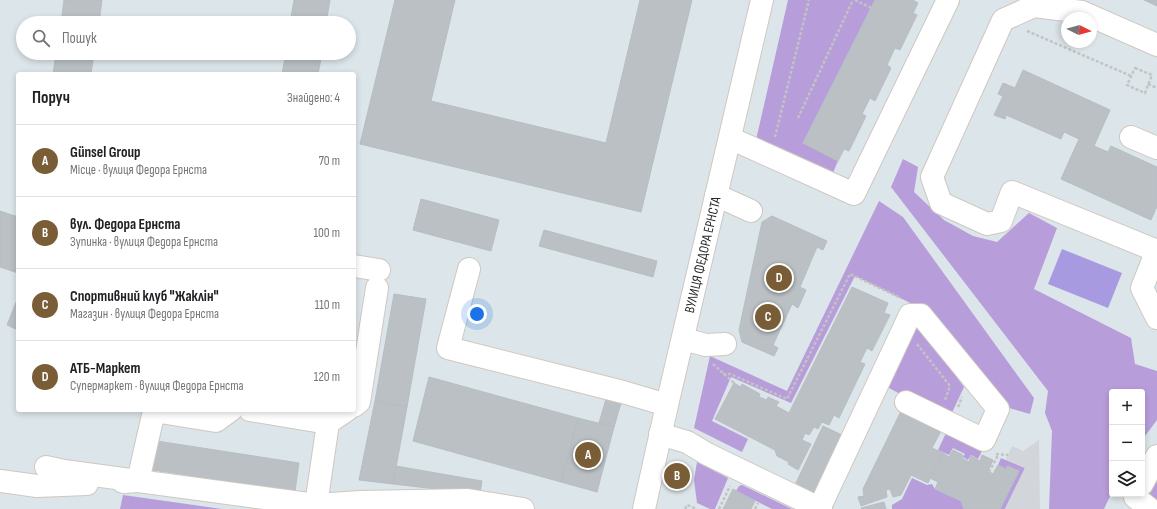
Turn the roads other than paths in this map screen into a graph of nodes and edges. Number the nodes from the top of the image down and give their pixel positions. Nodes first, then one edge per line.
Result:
1 (762, 0) edge
2 (948, 0) edge
3 (1157, 44) edge
4 (1131, 137) dead end
5 (730, 138) junction
6 (1157, 148) edge
7 (716, 195) junction
8 (751, 212) dead end
9 (1157, 251) edge
10 (356, 267) edge
11 (468, 269) dead end
12 (1157, 318) edge
13 (683, 339) junction
14 (725, 344) dead end
15 (906, 402) dead end
16 (356, 404) edge
17 (667, 405) junction
18 (154, 412) edge
19 (160, 412) edge
20 (228, 412) edge
21 (262, 412) edge
22 (345, 412) edge
23 (328, 423) junction
24 (660, 434) junction
25 (1157, 456) edge
26 (46, 467) dead end
27 (0, 481) edge
28 (138, 481) junction
29 (1138, 499) edge
30 (316, 505) junction
31 (523, 509) edge
32 (644, 509) edge
33 (820, 509) edge

1 - 5 street, ВУЛИЦЯ ФЕДОРА ЕРНСТА
2 - 5 street
3 - 9 street
4 - 6 street
5 - 7 street, ВУЛИЦЯ ФЕДОРА ЕРНСТА
7 - 8 street
7 - 13 street, ВУЛИЦЯ ФЕДОРА ЕРНСТА
9 - 12 street
10 - 16 street
11 - 17 street
13 - 14 street
13 - 17 street, ВУЛИЦЯ ФЕДОРА ЕРНСТА
15 - 33 street
17 - 24 street, ВУЛИЦЯ ФЕДОРА ЕРНСТА
18 - 28 street
19 - 20 street
21 - 23 street
22 - 23 street
23 - 30 street
24 - 32 street, ВУЛИЦЯ ФЕДОРА ЕРНСТА
24 - 33 street
25 - 29 street
26 - 28 street
27 - 28 street
28 - 30 street
30 - 31 street

